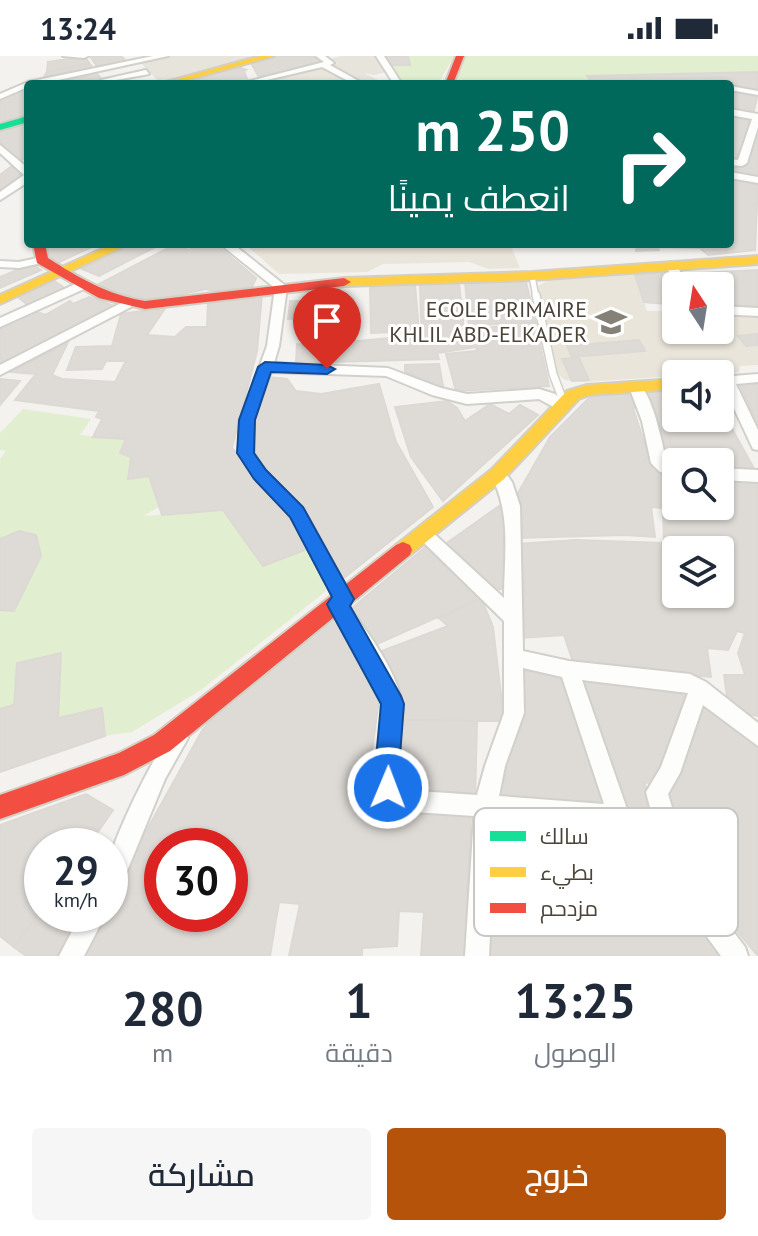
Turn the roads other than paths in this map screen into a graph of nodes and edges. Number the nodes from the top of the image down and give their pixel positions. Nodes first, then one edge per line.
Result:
1 (67, 56) edge
2 (86, 56) edge
3 (164, 56) edge
4 (380, 56) edge
5 (460, 56) edge
6 (257, 58) edge
7 (133, 60) edge
8 (322, 61) edge
9 (96, 69) junction
10 (146, 72) junction
11 (49, 80) edge
12 (105, 80) edge
13 (115, 80) edge
14 (153, 80) edge
15 (177, 80) edge
16 (254, 80) edge
17 (263, 80) edge
18 (353, 80) edge
19 (395, 80) edge
20 (451, 80) edge
21 (24, 86) edge
22 (734, 89) edge
23 (758, 93) edge
24 (0, 97) edge
25 (734, 112) edge
26 (757, 114) edge
27 (24, 120) edge
28 (0, 127) edge
29 (0, 148) edge
30 (24, 161) edge
31 (734, 162) edge
32 (12, 164) junction
33 (24, 172) edge
34 (734, 176) edge
35 (24, 178) edge
36 (758, 180) edge
37 (0, 197) edge
38 (96, 248) edge
39 (106, 248) edge
40 (231, 248) edge
41 (755, 259) edge
42 (50, 261) edge
43 (0, 264) edge
44 (19, 265) junction
45 (671, 265) junction
46 (675, 272) edge
47 (0, 273) edge
48 (532, 276) junction
49 (80, 286) junction
50 (281, 287) junction
51 (0, 297) edge
52 (127, 304) junction
53 (734, 311) edge
54 (758, 312) edge
55 (0, 323) edge
56 (265, 367) junction
57 (0, 371) edge
58 (758, 378) edge
59 (734, 380) edge
60 (662, 385) edge
61 (636, 387) junction
62 (734, 399) edge
63 (562, 404) junction
64 (757, 441) edge
65 (662, 466) edge
66 (498, 474) junction
67 (734, 475) edge
68 (758, 476) edge
69 (424, 535) junction
70 (341, 602) junction
71 (512, 617) junction
72 (512, 657) junction
73 (569, 670) junction
74 (699, 688) junction
75 (193, 719) junction
76 (758, 736) edge
77 (486, 804) junction
78 (0, 807) edge
79 (486, 808) edge
80 (530, 808) edge
81 (616, 808) edge
82 (662, 808) edge
83 (128, 843) edge
84 (84, 932) edge
85 (478, 936) edge
86 (721, 936) edge
87 (71, 956) edge
88 (477, 956) edge
89 (736, 956) edge

1 - 2 street
2 - 9 street
3 - 7 street
4 - 19 street
5 - 20 street
6 - 15 street
6 - 16 street
7 - 9 street
7 - 10 street
8 - 17 street
8 - 18 street
9 - 11 street
9 - 12 street
10 - 13 street
10 - 14 street
21 - 24 street
22 - 23 street
25 - 26 street
26 - 31 street
27 - 28 street
29 - 32 street
30 - 32 street
32 - 33 street
34 - 36 street
35 - 37 street
38 - 42 street
39 - 42 street
40 - 50 street
41 - 45 street
42 - 44 street
42 - 49 street
42 - 51 street
43 - 44 street
44 - 47 street
45 - 46 street
45 - 48 street
48 - 50 street
48 - 63 lane
49 - 52 street
49 - 55 street
50 - 52 street
50 - 56 street
52 - 57 street
53 - 54 street
56 - 63 street
56 - 70 street
58 - 59 street
60 - 61 street
61 - 63 street
61 - 65 street
62 - 64 street
63 - 66 street
66 - 69 street
66 - 71 street
67 - 68 street
69 - 70 street
69 - 71 street
70 - 75 street
70 - 77 street
71 - 72 street
72 - 73 street
72 - 77 street
73 - 74 street
73 - 81 street
74 - 76 street
74 - 82 street
75 - 78 street
75 - 83 street
77 - 79 street
77 - 80 street
84 - 87 street
85 - 88 street
86 - 89 street

